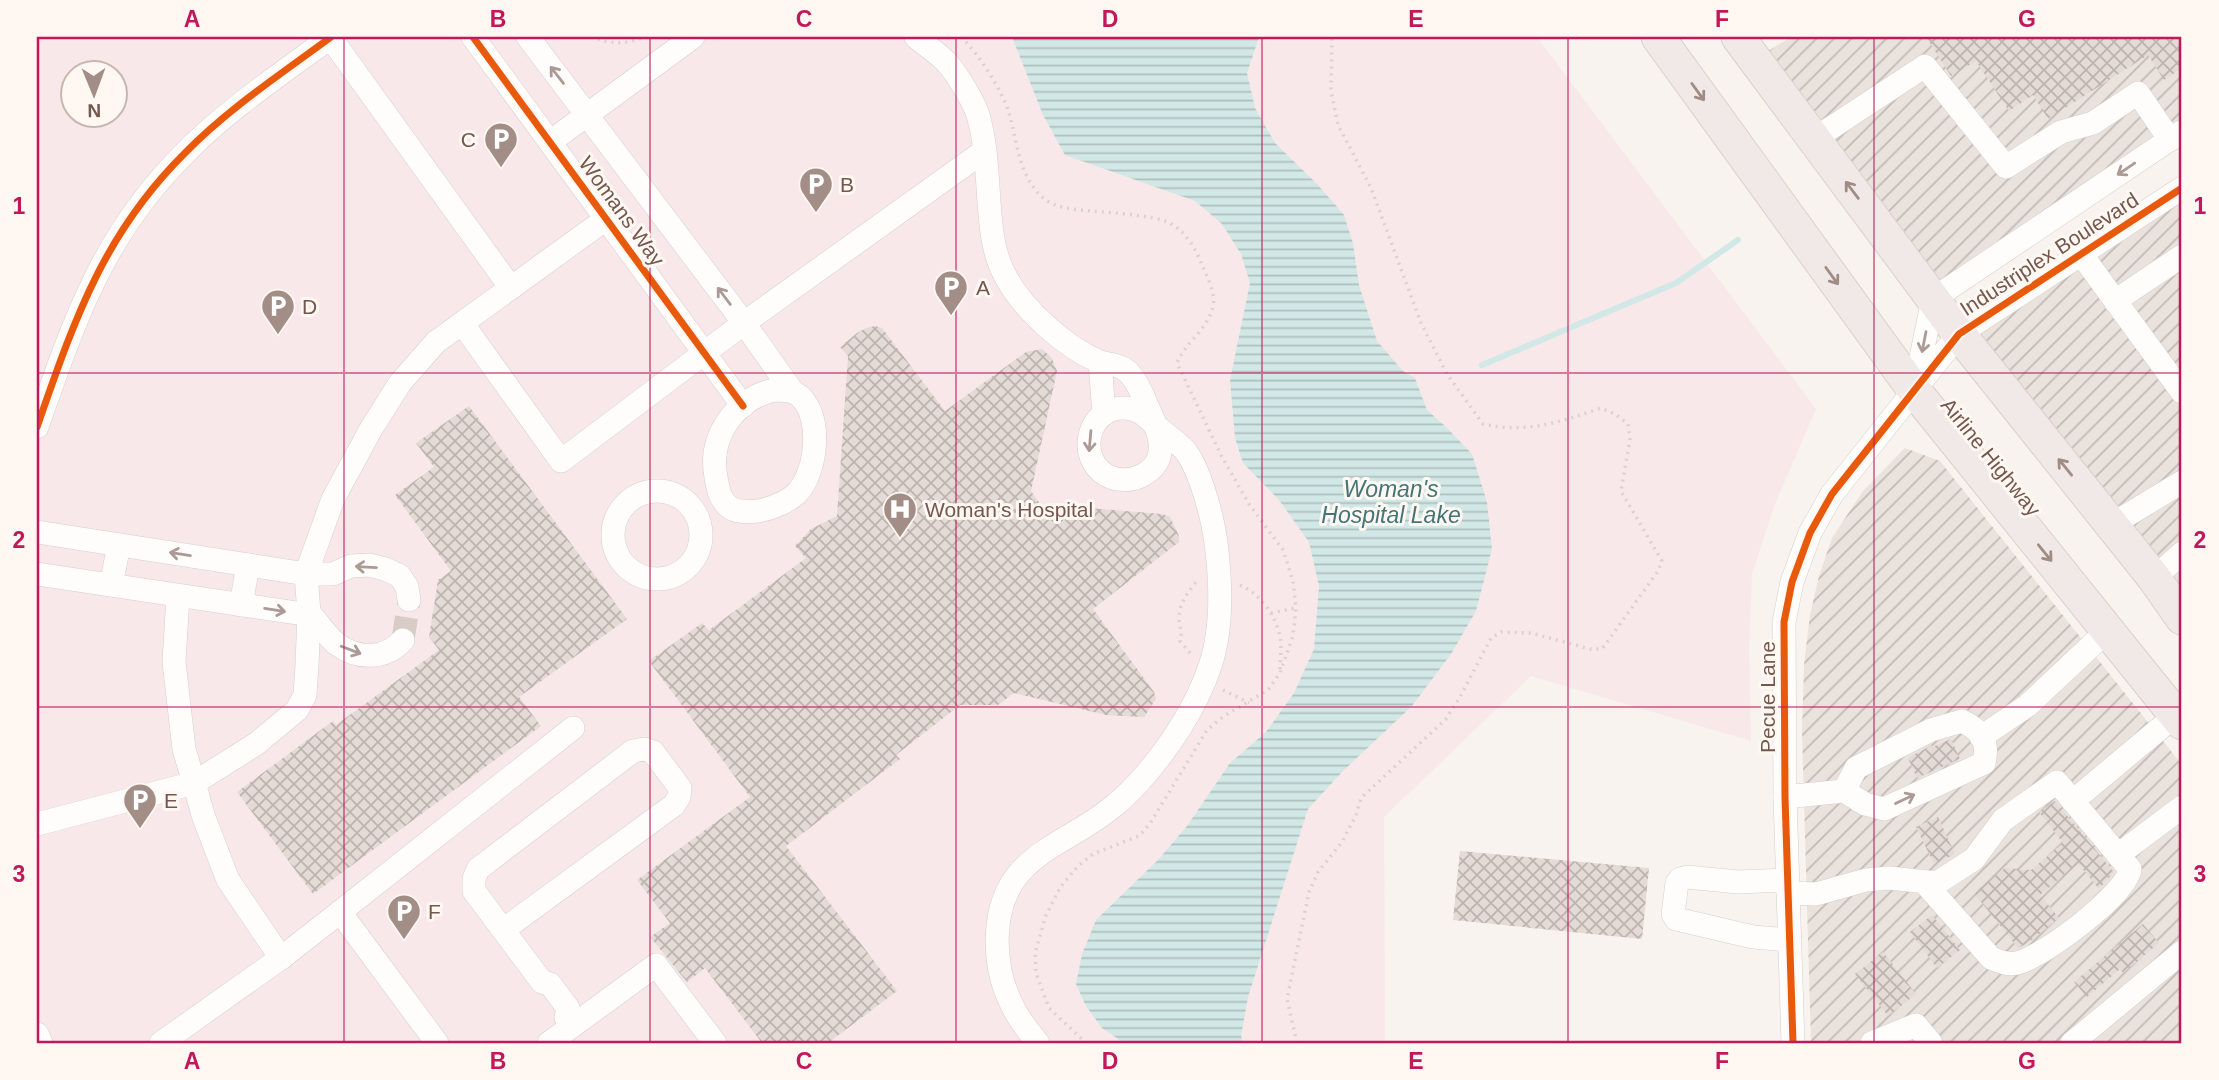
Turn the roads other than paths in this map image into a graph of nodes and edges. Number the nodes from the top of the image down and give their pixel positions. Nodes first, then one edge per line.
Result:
1 (330, 37) edge
2 (472, 37) edge
3 (528, 37) edge
4 (693, 37) edge
5 (916, 37) edge
6 (1658, 37) edge
7 (1738, 37) edge
8 (587, 114) junction
9 (2176, 136) edge
10 (1814, 139) junction
11 (550, 142) junction
12 (984, 150) junction
13 (2182, 189) edge
14 (606, 219) junction
15 (2081, 254) junction
16 (2182, 256) edge
17 (511, 288) junction
18 (1933, 299) junction
19 (2115, 301) junction
20 (462, 323) junction
21 (744, 323) junction
22 (1959, 334) junction
23 (705, 354) junction
24 (1100, 362) junction
25 (1914, 390) junction
26 (792, 391) junction
27 (2182, 392) edge
28 (743, 406) junction
29 (1104, 414) junction
30 (1156, 426) junction
31 (37, 427) edge
32 (2182, 482) edge
33 (2111, 525) junction
34 (37, 532) edge
35 (119, 545) junction
36 (2182, 554) edge
37 (248, 565) junction
38 (37, 574) edge
39 (306, 574) junction
40 (2154, 578) junction
41 (111, 586) junction
42 (178, 596) junction
43 (409, 600) tunnel mouth
44 (241, 605) junction
45 (309, 613) junction
46 (2182, 618) edge
47 (2108, 631) junction
48 (403, 640) dead end
49 (2179, 719) edge
50 (573, 729) dead end
51 (1981, 737) junction
52 (194, 783) junction
53 (1843, 792) junction
54 (1785, 797) junction
55 (2073, 801) junction
56 (2182, 807) edge
57 (37, 824) edge
58 (2118, 855) junction
59 (1924, 882) junction
60 (1788, 886) junction
61 (340, 912) junction
62 (503, 930) junction
63 (1790, 940) junction
64 (2182, 952) edge
65 (281, 958) junction
66 (570, 1022) junction
67 (37, 1034) edge
68 (41, 1043) edge
69 (161, 1043) edge
70 (437, 1043) edge
71 (549, 1043) edge
72 (715, 1043) edge
73 (1038, 1043) edge
74 (1793, 1043) edge
75 (1872, 1043) edge
76 (1931, 1043) edge
77 (2072, 1043) edge

1 - 17 street
1 - 31 street
2 - 11 street, Womans Way
8 -> 3 street, Womans Way
4 - 8 street
5 - 12 street
6 -> 25 highway, Airline Highway
7 - 10 highway
8 - 11 street
21 -> 8 street, Womans Way
9 - 10 street
9 -> 18 street, Industriplex Boulevard
18 -> 10 highway
11 - 14 street, Womans Way
12 - 21 street
12 - 24 street
13 - 15 street, Industriplex Boulevard
14 - 17 street
14 - 23 street, Womans Way
15 - 19 street
15 - 22 street, Industriplex Boulevard
16 - 19 street
17 - 20 street
18 - 22 highway
18 -> 25 street, Industriplex Boulevard
19 - 27 street
20 - 23 street
20 - 39 street
21 - 23 street
21 - 26 street, Womans Way
22 - 25 street, Industriplex Boulevard
33 -> 22 highway
23 - 28 street, Womans Way
24 - 29 street
24 - 30 street
25 -> 47 highway, Airline Highway
25 - 54 street, Pecue Lane
26 - 28 street
26 - 28 street
29 - 30 street
29 -> 30 street
30 - 73 street
32 - 33 street
33 - 40 highway
34 - 35 street
37 -> 35 street
35 - 41 street
36 - 40 street
37 - 39 street
37 - 44 street
38 - 41 street
43 -> 39 street
39 - 45 street
40 - 46 highway
41 - 42 street
42 - 44 street
42 - 52 street
44 -> 45 street
45 -> 48 street
45 - 52 street
47 - 49 highway, Airline Highway
47 - 51 street
49 - 55 street
50 - 61 street
51 - 53 street
53 -> 51 street
52 - 57 street
52 - 65 street
53 - 54 street
54 - 60 street, Pecue Lane
55 - 58 street
55 - 59 street
56 - 58 street
58 - 59 street
59 - 60 street
60 - 63 street, Pecue Lane
60 - 63 street
61 - 65 street
61 - 70 street
62 - 62 street
62 - 66 street
63 - 74 street, Pecue Lane
64 - 77 street
65 - 69 street
66 - 71 street
66 - 72 street
67 - 68 street
75 - 76 street

